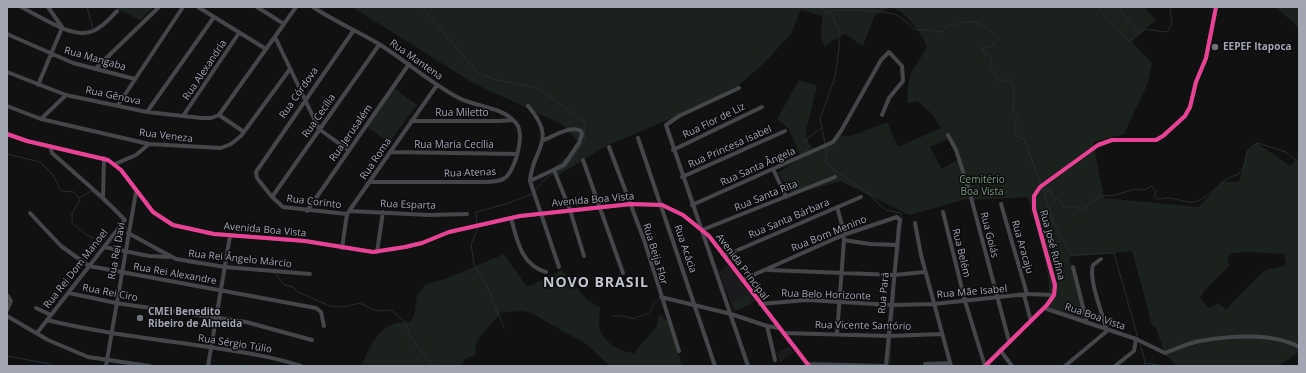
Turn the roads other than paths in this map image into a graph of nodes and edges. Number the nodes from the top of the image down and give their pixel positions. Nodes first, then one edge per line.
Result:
1 (21, 7) edge
2 (48, 7) edge
3 (159, 7) edge
4 (183, 7) edge
5 (198, 7) edge
6 (257, 7) edge
7 (313, 7) edge
8 (1216, 7) edge
9 (295, 8) edge
10 (117, 11) dead end
11 (214, 17) junction
12 (284, 24) junction
13 (62, 28) junction
14 (354, 30) junction
15 (239, 33) junction
16 (7, 34) edge
17 (275, 37) junction
18 (379, 44) junction
19 (266, 49) junction
20 (52, 54) junction
21 (409, 64) junction
22 (96, 69) junction
23 (290, 69) junction
24 (7, 72) edge
25 (135, 79) junction
26 (38, 85) junction
27 (437, 85) junction
28 (738, 88) dead end
29 (66, 95) junction
30 (305, 99) junction
31 (118, 105) junction
32 (7, 106) edge
33 (528, 106) dead end
34 (762, 107) dead end
35 (147, 112) junction
36 (882, 114) dead end
37 (218, 115) junction
38 (183, 116) junction
39 (41, 119) junction
40 (513, 120) junction
41 (411, 121) junction
42 (319, 129) junction
43 (785, 131) dead end
44 (244, 132) junction
45 (7, 134) edge
46 (948, 135) dead end
47 (638, 138) dead end
48 (544, 140) junction
49 (149, 144) junction
50 (50, 146) junction
51 (609, 147) dead end
52 (348, 150) junction
53 (673, 150) junction
54 (390, 152) junction
55 (517, 154) junction
56 (104, 158) junction
57 (583, 160) dead end
58 (116, 164) junction
59 (258, 166) joint
60 (773, 169) junction
61 (554, 170) junction
62 (682, 177) junction
63 (835, 177) dead end
64 (530, 181) junction
65 (370, 182) junction
66 (136, 192) junction
67 (272, 197) junction
68 (786, 197) junction
69 (862, 197) dead end
70 (103, 198) junction
71 (631, 204) junction
72 (644, 204) joint
73 (1001, 204) dead end
74 (662, 205) junction
75 (692, 205) junction
76 (837, 207) junction
77 (600, 208) junction
78 (307, 210) junction
79 (570, 210) junction
80 (30, 212) dead end
81 (383, 212) junction
82 (943, 212) dead end
83 (348, 213) junction
84 (540, 213) junction
85 (467, 214) dead end
86 (511, 218) junction
87 (125, 220) junction
88 (130, 221) junction
89 (916, 223) dead end
90 (702, 230) junction
91 (128, 233) junction
92 (230, 236) junction
93 (844, 238) junction
94 (897, 245) junction
95 (104, 247) junction
96 (342, 248) junction
97 (125, 251) junction
98 (377, 252) junction
99 (584, 256) dead end
100 (724, 256) junction
101 (171, 257) junction
102 (1101, 259) dead end
103 (89, 266) junction
104 (225, 267) junction
105 (559, 267) dead end
106 (1073, 267) dead end
107 (766, 270) junction
108 (546, 272) dead end
109 (842, 272) junction
110 (926, 272) junction
111 (122, 273) junction
112 (623, 273) dead end
113 (310, 274) dead end
114 (894, 275) junction
115 (742, 280) junction
116 (220, 290) junction
117 (68, 293) junction
118 (7, 295) edge
119 (1026, 295) junction
120 (1054, 295) junction
121 (661, 297) junction
122 (996, 298) junction
123 (965, 301) junction
124 (116, 303) junction
125 (840, 303) junction
126 (760, 304) junction
127 (934, 304) junction
128 (696, 305) junction
129 (891, 305) junction
130 (36, 308) dead end
131 (1044, 308) junction
132 (7, 310) edge
133 (731, 314) junction
134 (51, 315) junction
135 (7, 316) edge
136 (215, 318) junction
137 (47, 320) junction
138 (1031, 321) junction
139 (1087, 323) junction
140 (324, 326) dead end
141 (767, 326) junction
142 (779, 328) junction
143 (1107, 330) junction
144 (112, 332) junction
145 (37, 333) junction
146 (783, 333) junction
147 (837, 334) junction
148 (942, 334) junction
149 (889, 336) junction
150 (1136, 339) junction
151 (312, 340) dead end
152 (1009, 341) junction
153 (1299, 347) edge
154 (211, 348) junction
155 (1000, 350) junction
156 (679, 351) dead end
157 (107, 360) junction
158 (775, 360) dead end
159 (925, 364) dead end
160 (951, 364) edge
161 (808, 365) edge
162 (106, 366) edge
163 (150, 366) edge
164 (208, 366) edge
165 (301, 366) edge
166 (715, 366) edge
167 (748, 366) edge
168 (886, 366) edge
169 (985, 366) edge
170 (1012, 366) edge
171 (1065, 366) edge
172 (1115, 366) edge

1 - 13 street
2 - 13 street
3 - 22 street
4 - 25 street
5 - 11 street
6 - 12 street
7 - 14 street, Rua Mantena
8 - 120 street, Rua José Rufina
9 - 12 street
10 - 13 street
11 - 15 street
11 - 35 street
12 - 17 street
13 - 20 street
14 - 18 street, Rua Mantena
14 - 30 street, Rua Córdova
15 - 19 street
15 - 38 street, Rua Alexandria
16 - 20 street, Rua Mangaba
17 - 19 street
17 - 23 street
18 - 21 street, Rua Mantena
18 - 42 street, Rua Cecília
19 - 37 street
20 - 22 street, Rua Mangaba
20 - 26 street
21 - 27 street, Rua Mantena
21 - 52 street, Rua Jerusalém
22 - 25 street, Rua Mangaba
23 - 30 street
23 - 44 street, Rua Veneza
24 - 26 street, Rua Gênova
25 - 31 street
26 - 29 street, Rua Gênova
27 - 40 street, Rua Mantena
27 - 41 street, Rua Roma
28 - 53 street, Rua Princesa Isabel
29 - 31 street, Rua Gênova
29 - 39 street
30 - 42 street
30 - 59 street, Rua Córdova
31 - 35 street, Rua Gênova
32 - 39 street, Rua Veneza
33 - 48 street
34 - 53 street, Rua Flor de Liz
35 - 38 street, Rua Gênova
36 - 60 street, Rua Santa Ângela
37 - 38 street, Rua Gênova
37 - 44 street
39 - 49 street, Rua Veneza
40 - 41 street, Rua Miletto
40 - 55 street, Rua Atenas
41 - 54 street, Rua Roma
42 - 52 street
42 - 67 street, Rua Cecília
43 - 62 street, Rua Princesa Isabel
44 - 49 street, Rua Veneza
45 - 50 street, Avenida Boa Vista
46 - 122 street, Rua Goiás
47 - 74 street, Rua Acácia
48 - 61 street
48 - 64 street
49 - 58 street
50 - 56 street, Avenida Boa Vista
50 - 70 street
51 - 71 street, Rua Beija Flor
52 - 78 street, Rua Jerusalém
53 - 62 street, Rua Princesa Isabel
54 - 55 street, Rua Maria Cecília
54 - 65 street, Rua Roma
55 - 65 street, Rua Atenas
56 - 58 street, Avenida Boa Vista
56 - 70 street
57 - 77 street
58 - 66 street, Avenida Boa Vista
59 - 67 street, Rua Corinto
60 - 68 street
60 - 75 street, Rua Santa Ângela
61 - 64 street
61 - 79 street
62 - 75 street, Rua Princesa Isabel
63 - 68 street, Rua Santa Rita
64 - 84 street
65 - 83 street, Rua Roma
66 - 88 street, Rua Rei Davi
66 - 92 street, Avenida Boa Vista
67 - 78 street, Rua Corinto
68 - 90 street, Rua Santa Rita
69 - 76 street, Rua Santa Bárbara
70 - 87 street
71 - 72 street, Avenida Boa Vista
71 - 77 street, Avenida Boa Vista
71 - 121 street, Rua Beija Flor
72 - 74 street, Avenida Principal
73 - 119 street, Rua Aracaju
74 - 90 street, Avenida Principal
74 - 128 street, Rua Acácia
75 - 90 street, Rua Princesa Isabel
76 - 93 street
76 - 100 street, Rua Santa Bárbara
77 - 79 street, Avenida Boa Vista
77 - 112 street
78 - 83 street, Rua Corinto
79 - 84 street, Avenida Boa Vista
79 - 99 street
80 - 103 street, Rua Rei Alexandre
81 - 83 street, Rua Esparta
81 - 85 street, Rua Esparta
81 - 98 street
82 - 123 street, Rua Belém
83 - 96 street, Rua Roma
84 - 86 street, Avenida Boa Vista
84 - 105 street
86 - 98 street, Avenida Boa Vista
86 - 108 street
87 - 88 street
87 - 95 street, Rua Rei Dom Manoel
88 - 91 street, Rua Rei Davi
89 - 110 street
90 - 100 street, Avenida Principal
90 - 133 street, Rua Princesa Isabel
91 - 97 street, Rua Rei Davi
91 - 101 street, Rua Rei Ângelo Márcio
92 - 96 street, Avenida Boa Vista
92 - 104 street
93 - 94 street
93 - 94 street, Rua Bom Menino
93 - 107 street, Rua Bom Menino
93 - 109 street
94 - 114 street, Rua Pará
95 - 97 street
95 - 103 street, Rua Rei Dom Manoel
96 - 98 street, Avenida Boa Vista
97 - 101 street
97 - 111 street, Rua Rei Davi
100 - 115 street, Avenida Principal
101 - 104 street, Rua Rei Ângelo Márcio
102 - 143 street
103 - 111 street, Rua Rei Alexandre
103 - 117 street, Rua Rei Dom Manoel
104 - 113 street, Rua Rei Ângelo Márcio
104 - 116 street
106 - 139 street
107 - 109 street
107 - 115 street, Rua Bom Menino
109 - 114 street
109 - 125 street
110 - 114 street
110 - 127 street
111 - 116 street, Rua Rei Alexandre
111 - 124 street, Rua Rei Davi
114 - 129 street, Rua Pará
115 - 126 street, Avenida Principal
116 - 136 street
116 - 140 street, Rua Rei Alexandre
117 - 124 street, Rua Rei Ciro
117 - 134 street, Rua Rei Dom Manoel
118 - 132 street
119 - 120 street, Rua Mãe Isabel
119 - 122 street, Rua Mãe Isabel
119 - 138 street, Rua Aracaju
120 - 131 street, Rua José Rufina
121 - 128 street, Rua Beija Flor
121 - 156 street, Rua Beija Flor
122 - 123 street, Rua Mãe Isabel
122 - 152 street, Rua Goiás
123 - 127 street, Rua Mãe Isabel
123 - 169 street, Rua Belém
124 - 136 street, Rua Rei Ciro
124 - 144 street, Rua Rei Davi
125 - 126 street, Rua Belo Horizonte
125 - 129 street, Rua Belo Horizonte
125 - 147 street
126 - 142 street, Avenida Principal
127 - 129 street, Rua Mãe Isabel
127 - 148 street
128 - 133 street, Rua Beija Flor
128 - 166 street, Rua Acácia
129 - 149 street, Rua Pará
130 - 134 street
131 - 138 street, Rua José Rufina
131 - 139 street, Rua Boa Vista
133 - 141 street, Rua Beija Flor
133 - 167 street, Rua Princesa Isabel
134 - 137 street, Rua Rei Dom Manoel
135 - 145 street
136 - 151 street, Rua Rei Ciro
136 - 154 street
137 - 144 street, Rua Sérgio Túlio
137 - 145 street, Rua Rei Dom Manoel
138 - 152 street, Rua José Rufina
139 - 143 street, Rua Boa Vista
141 - 142 street
141 - 158 street
142 - 146 street, Avenida Principal
143 - 150 street, Rua Boa Vista
143 - 171 street
144 - 154 street, Rua Sérgio Túlio
144 - 157 street, Rua Rei Davi
145 - 157 street
146 - 147 street, Rua Vicente Santório
146 - 161 street, Avenida Principal
147 - 149 street, Rua Vicente Santório
148 - 149 street, Rua Vicente Santório
148 - 160 street
149 - 168 street, Rua Pará
150 - 153 street
150 - 172 street, Rua Boa Vista
152 - 155 street, Rua José Rufina
154 - 164 street
154 - 165 street, Rua Sérgio Túlio
155 - 169 street, Rua José Rufina
155 - 170 street
157 - 162 street, Rua Rei Davi
157 - 163 street
159 - 160 street
161 - 168 street

